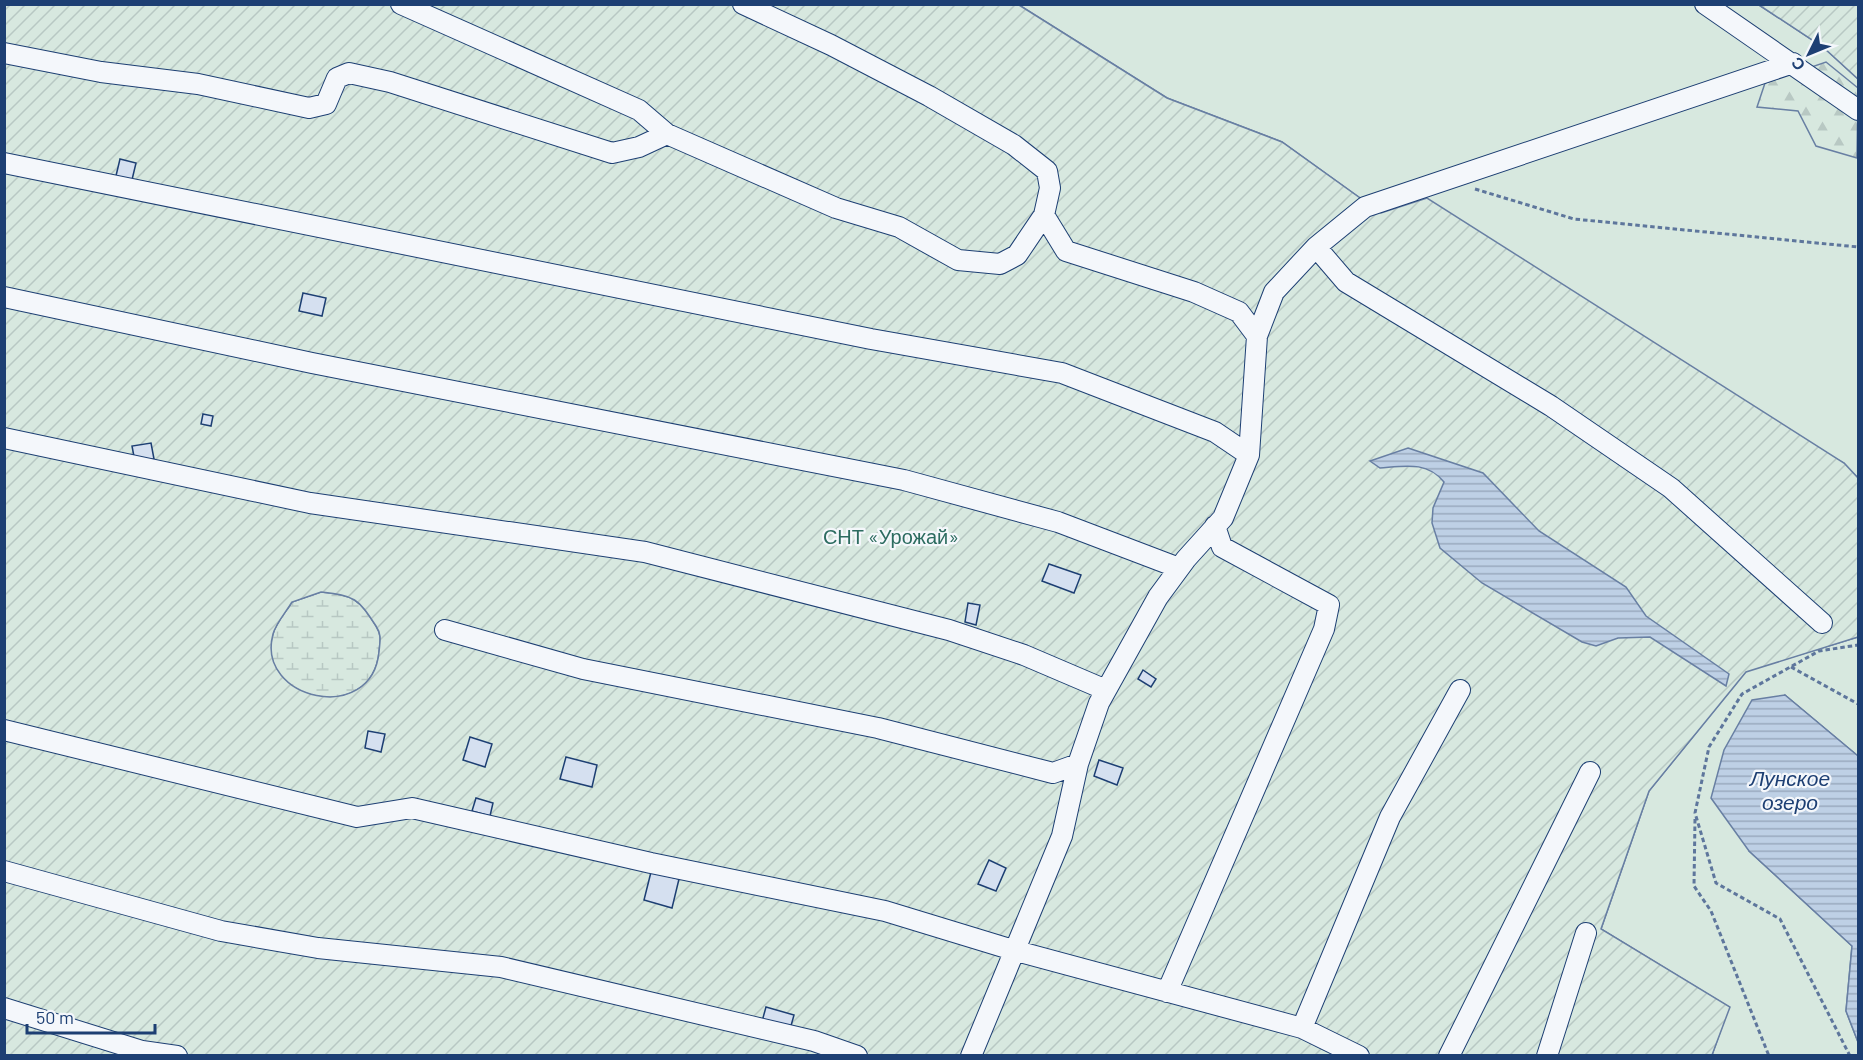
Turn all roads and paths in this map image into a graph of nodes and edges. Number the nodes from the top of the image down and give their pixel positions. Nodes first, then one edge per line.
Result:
1 (401, 4) edge
2 (743, 4) edge
3 (1705, 4) edge
4 (4, 53) edge
5 (1793, 63) junction
6 (1858, 110) edge
7 (667, 134) junction
8 (4, 164) edge
9 (1469, 188) dead end
10 (1044, 216) junction
11 (1316, 247) junction
12 (1858, 247) edge
13 (4, 297) edge
14 (1257, 336) junction
15 (4, 438) edge
16 (1249, 455) junction
17 (1215, 526) junction
18 (1179, 568) junction
19 (1822, 622) dead end
20 (446, 630) dead end
21 (1858, 645) edge
22 (1791, 667) junction
23 (1106, 690) junction
24 (1460, 690) dead end
25 (1858, 704) edge
26 (4, 730) edge
27 (1078, 764) junction
28 (1590, 772) dead end
29 (1695, 813) junction
30 (4, 872) edge
31 (1586, 933) dead end
32 (1012, 950) junction
33 (1167, 992) junction
34 (4, 1008) edge
35 (1302, 1028) junction
36 (177, 1056) edge
37 (857, 1056) edge
38 (971, 1056) edge
39 (1359, 1056) edge
40 (1449, 1056) edge
41 (1547, 1056) edge
42 (1769, 1056) edge
43 (1850, 1056) edge

1 - 7 street
2 - 10 street
3 - 5 street
4 - 7 street
5 - 6 street
5 - 11 street
7 - 10 street
8 - 16 street
9 - 12 path
10 - 14 street
11 - 14 street
11 - 19 street
13 - 18 street
14 - 16 street
15 - 23 street
16 - 17 street
17 - 18 street
17 - 33 street
18 - 23 street
20 - 27 street
21 - 22 path
22 - 25 path
22 - 29 path
23 - 27 street
24 - 35 street
26 - 32 street
27 - 32 street
28 - 40 street
29 - 42 path
29 - 43 path
30 - 37 street
31 - 41 street
32 - 33 street
32 - 38 street
33 - 35 street
34 - 36 street
35 - 39 street

